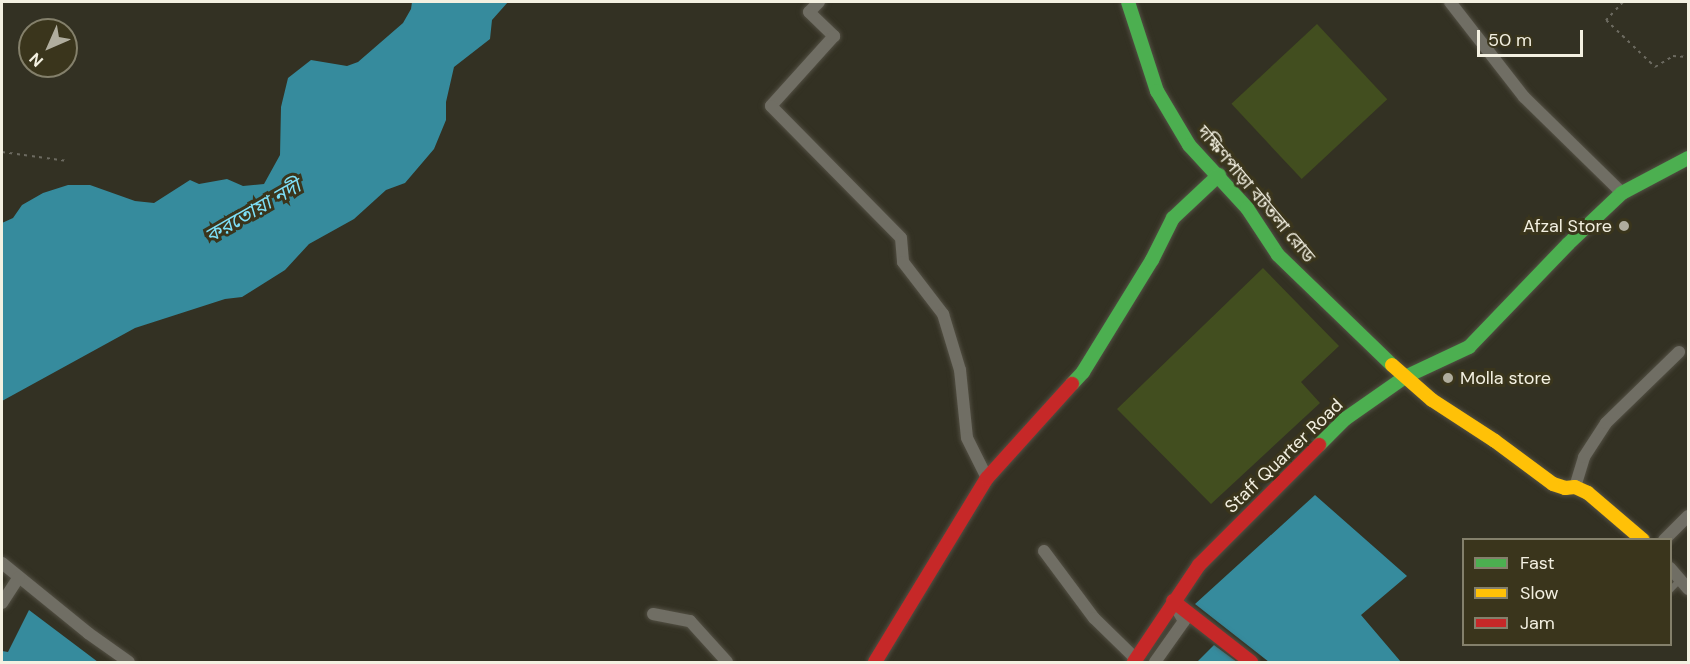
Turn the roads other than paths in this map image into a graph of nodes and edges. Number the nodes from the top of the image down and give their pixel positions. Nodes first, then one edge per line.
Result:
1 (819, 2) edge
2 (1128, 2) edge
3 (1450, 2) edge
4 (1689, 158) edge
5 (1219, 175) junction
6 (1622, 193) junction
7 (1679, 352) dead end
8 (1405, 377) junction
9 (987, 478) junction
10 (1575, 487) junction
11 (1689, 516) edge
12 (1641, 538) edge
13 (1666, 538) edge
14 (1044, 551) dead end
15 (2, 563) edge
16 (1672, 569) edge
17 (19, 577) junction
18 (1684, 584) edge
19 (1173, 601) junction
20 (2, 603) edge
21 (653, 614) dead end
22 (1135, 661) edge
23 (129, 663) edge
24 (727, 663) edge
25 (875, 663) edge
26 (1155, 663) edge
27 (1251, 663) edge

1 - 9 street
2 - 5 street, দক্ষিণপাড়া বটতলা রোড
3 - 6 street
4 - 6 street, Staff Quarter Road
5 - 8 street, দক্ষিণপাড়া বটতলা রোড
5 - 9 street
6 - 8 street, Staff Quarter Road
7 - 10 street
8 - 10 street, দক্ষিণপাড়া বটতলা রোড
8 - 19 street, Staff Quarter Road
9 - 25 street
10 - 12 street, দক্ষিণপাড়া বটতলা রোড
11 - 13 street
14 - 22 street
15 - 17 street
16 - 18 street
17 - 20 street
17 - 23 street
19 - 22 street, Staff Quarter Road
19 - 26 street
19 - 27 street
21 - 24 street

